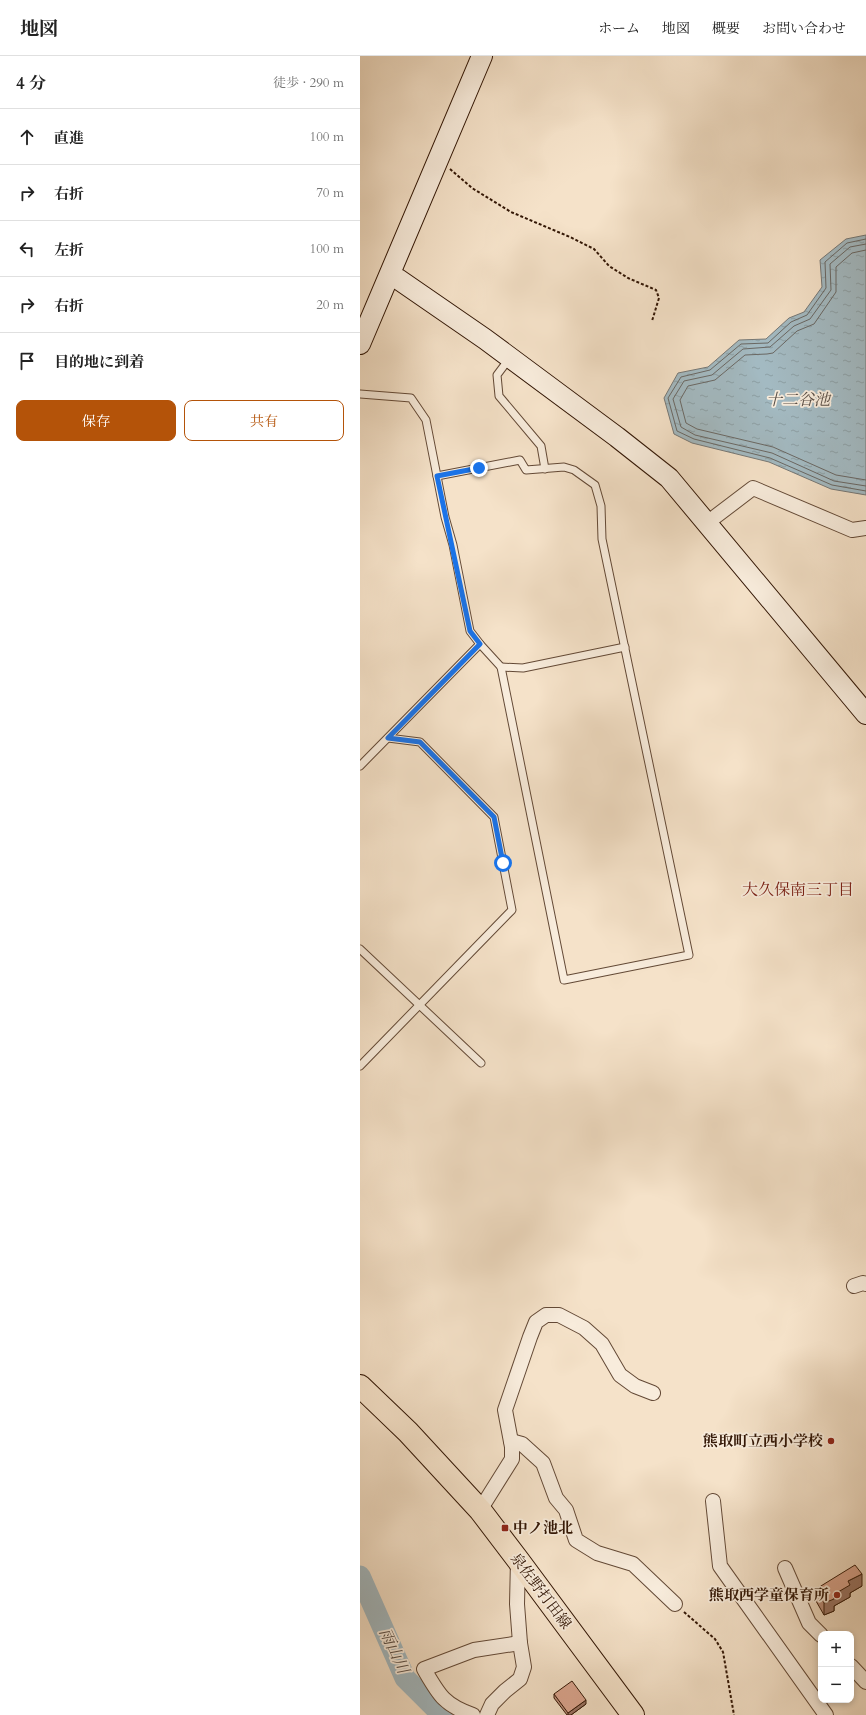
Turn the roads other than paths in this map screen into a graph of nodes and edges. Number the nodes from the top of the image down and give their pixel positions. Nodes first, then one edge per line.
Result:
1 (482, 56) edge
2 (390, 276) junction
3 (360, 344) edge
4 (510, 357) junction
5 (360, 394) edge
6 (545, 469) junction
7 (437, 476) junction
8 (706, 523) junction
9 (866, 528) edge
10 (480, 644) junction
11 (625, 647) junction
12 (501, 667) junction
13 (866, 714) edge
14 (388, 738) junction
15 (360, 766) edge
16 (360, 949) edge
17 (420, 1006) junction
18 (481, 1063) dead end
19 (360, 1066) edge
20 (360, 1386) edge
21 (653, 1393) dead end
22 (511, 1442) junction
23 (712, 1501) dead end
24 (480, 1510) junction
25 (518, 1560) junction
26 (785, 1568) dead end
27 (675, 1604) road end
28 (818, 1632) edge
29 (520, 1642) junction
30 (852, 1667) edge
31 (866, 1682) edge
32 (473, 1715) edge
33 (487, 1715) edge
34 (633, 1715) edge
35 (826, 1715) edge

1 - 2 street
2 - 3 street
2 - 4 street
4 - 6 lane
4 - 8 street
5 - 7 lane
6 - 7 lane
6 - 11 lane
7 - 10 lane
8 - 9 street
8 - 13 street
10 - 12 lane
10 - 14 lane
11 - 12 lane
11 - 12 lane
14 - 15 lane
14 - 17 lane
16 - 17 lane
17 - 18 lane
17 - 19 lane
20 - 24 main road, 泉佐野打田線
21 - 22 street
22 - 24 street
22 - 27 street
23 - 35 street
24 - 25 main road, 泉佐野打田線
25 - 29 street
25 - 34 main road, 泉佐野打田線
26 - 28 street
29 - 32 street
29 - 33 street
30 - 31 street

